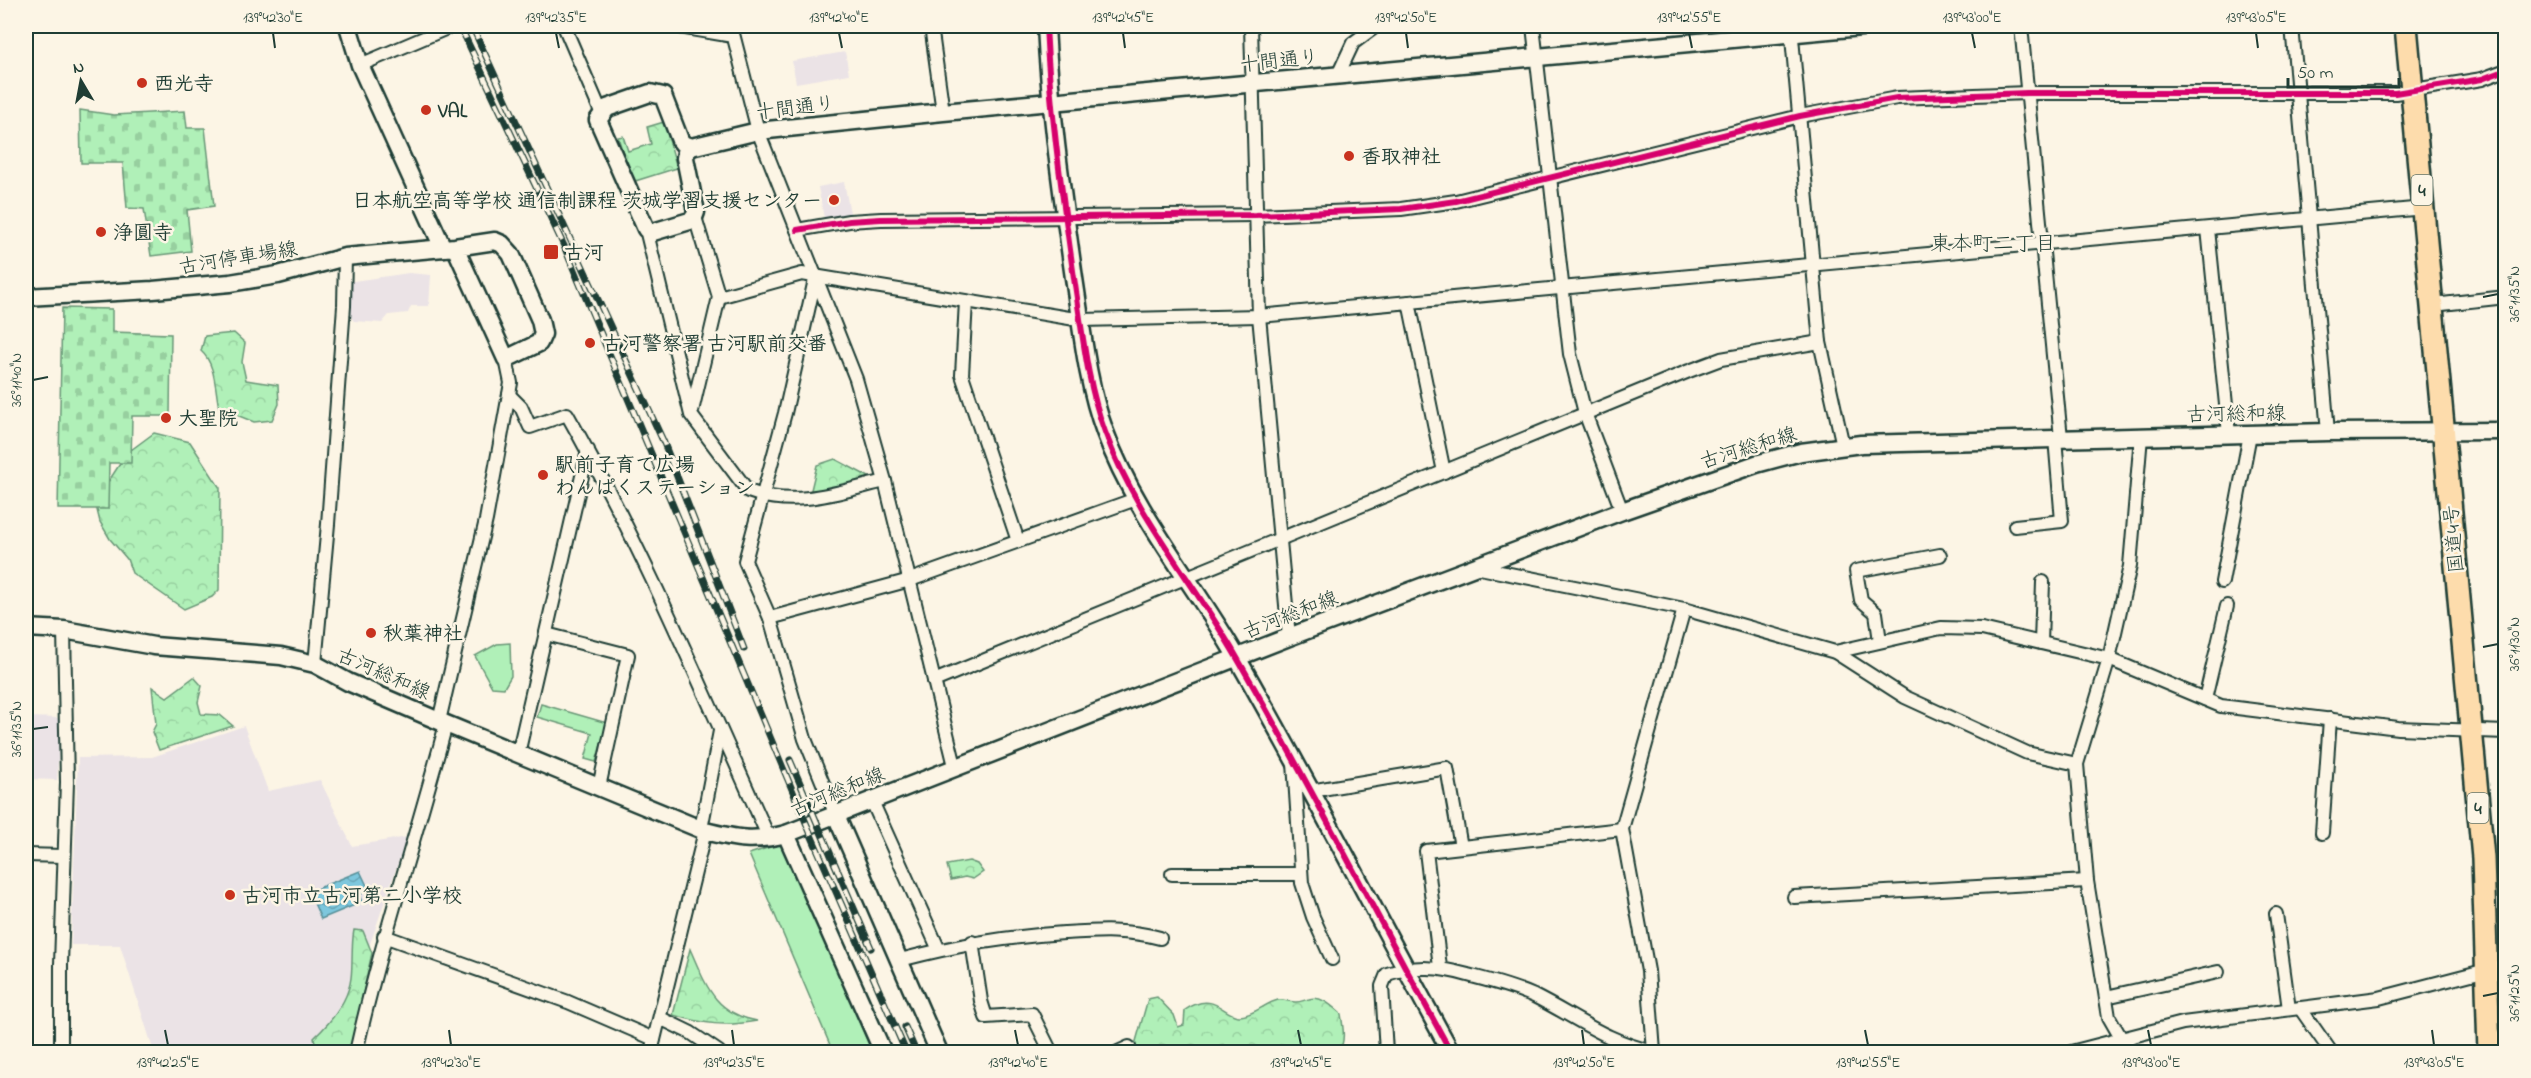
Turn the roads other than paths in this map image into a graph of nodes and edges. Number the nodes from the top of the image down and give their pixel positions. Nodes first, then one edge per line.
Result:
1 (348, 26) edge
2 (452, 26) edge
3 (564, 26) edge
4 (674, 26) edge
5 (931, 26) edge
6 (1046, 26) edge
7 (1251, 26) edge
8 (1376, 26) edge
9 (1533, 26) edge
10 (1872, 26) edge
11 (2021, 26) edge
12 (2292, 26) edge
13 (2406, 26) edge
14 (1792, 29) edge
15 (732, 31) edge
16 (1538, 58) junction
17 (360, 65) junction
18 (2505, 70) edge
19 (1338, 75) junction
20 (1252, 85) junction
21 (2413, 92) junction
22 (2027, 93) junction
23 (2299, 94) junction
24 (1050, 102) junction
25 (601, 112) junction
26 (943, 112) junction
27 (1800, 117) junction
28 (758, 131) junction
29 (691, 147) junction
30 (1552, 178) junction
31 (2424, 207) junction
32 (1255, 214) junction
33 (696, 217) junction
34 (1065, 217) junction
35 (2309, 220) junction
36 (646, 229) junction
37 (2208, 229) junction
38 (797, 230) junction
39 (2042, 244) junction
40 (449, 248) junction
41 (345, 257) junction
42 (1813, 266) junction
43 (816, 276) junction
44 (1562, 288) junction
45 (26, 297) edge
46 (719, 297) junction
47 (2505, 297) edge
48 (966, 301) junction
49 (1409, 302) junction
50 (2433, 305) junction
51 (1259, 316) junction
52 (1081, 320) junction
53 (1820, 342) junction
54 (506, 359) junction
55 (509, 395) junction
56 (1585, 413) junction
57 (691, 415) junction
58 (2444, 431) junction
59 (2505, 431) edge
60 (2328, 432) junction
61 (2229, 434) junction
62 (2250, 434) junction
63 (2141, 436) junction
64 (2058, 438) junction
65 (1844, 446) junction
66 (588, 450) junction
67 (1444, 472) junction
68 (885, 481) junction
69 (762, 496) junction
70 (1136, 499) junction
71 (1622, 511) junction
72 (2015, 526) dead end
73 (1281, 540) junction
74 (1018, 541) junction
75 (1940, 555) dead end
76 (1473, 567) junction
77 (1188, 578) junction
78 (910, 580) junction
79 (2043, 582) dead end
80 (2222, 582) dead end
81 (2227, 606) dead end
82 (1684, 609) junction
83 (770, 618) junction
84 (26, 628) edge
85 (64, 630) junction
86 (546, 634) junction
87 (1289, 637) junction
88 (1880, 641) junction
89 (2041, 643) junction
90 (1835, 652) junction
91 (1237, 658) junction
92 (2109, 659) junction
93 (315, 664) junction
94 (934, 681) junction
95 (2205, 699) junction
96 (2330, 719) junction
97 (442, 722) junction
98 (720, 730) junction
99 (2472, 732) junction
100 (2505, 732) edge
101 (519, 754) junction
102 (1294, 761) junction
103 (2077, 764) junction
104 (954, 766) junction
105 (599, 787) junction
106 (1310, 791) junction
107 (871, 799) junction
108 (834, 813) junction
109 (1622, 829) junction
110 (703, 830) junction
111 (2322, 833) dead end
112 (786, 834) junction
113 (770, 838) junction
114 (1461, 847) junction
115 (26, 855) edge
116 (63, 856) junction
117 (1172, 874) dead end
118 (1301, 874) junction
119 (2087, 881) junction
120 (1794, 897) dead end
121 (2276, 914) dead end
122 (384, 936) junction
123 (1160, 938) dead end
124 (972, 942) junction
125 (939, 950) junction
126 (1332, 959) dead end
127 (900, 960) junction
128 (1440, 967) junction
129 (1405, 968) junction
130 (2497, 968) edge
131 (2218, 972) dead end
132 (2106, 997) junction
133 (2294, 1009) junction
134 (660, 1018) junction
135 (2121, 1038) junction
136 (654, 1039) junction
137 (1649, 1052) edge
138 (61, 1053) edge
139 (356, 1053) edge
140 (651, 1053) edge
141 (719, 1053) edge
142 (883, 1053) edge
143 (939, 1053) edge
144 (1050, 1053) edge
145 (1118, 1053) edge
146 (1130, 1053) edge
147 (1386, 1053) edge
148 (1451, 1053) edge
149 (2071, 1053) edge
150 (2133, 1053) edge
151 (2331, 1053) edge
152 (2488, 1053) edge

1 - 17 street
2 - 17 street
3 - 25 street
4 - 15 street
5 - 26 street
6 - 24 street
7 - 20 street
8 - 19 street
9 - 16 street
10 - 14 street, 十間通り
11 - 22 street
12 - 23 street
13 - 21 highway, 国道4号 / 4
14 - 16 street, 十間通り
14 - 27 street
15 - 28 street
16 - 19 street, 十間通り
16 - 30 street
17 - 40 street
18 - 21 street
19 - 20 street, 十間通り
20 - 24 street, 十間通り
20 - 32 street
21 - 23 street
21 - 31 highway, 国道4号 / 4
22 - 23 street
22 - 27 street
22 - 39 street
23 - 35 street
24 - 26 street, 十間通り
24 - 34 street
25 - 29 street
25 - 36 street
26 - 28 street, 十間通り
27 - 30 street
27 - 42 street
28 - 29 street, 十間通り
28 - 38 street
29 - 33 street
30 - 32 street
30 - 44 street
31 - 35 street
31 - 50 highway, 国道4号 / 4
32 - 34 street
32 - 51 street
33 - 36 street
33 - 46 street
34 - 38 street
34 - 52 street
35 - 37 street
35 - 60 street
36 - 57 street
37 - 39 street
37 - 61 street
38 - 43 street
39 - 42 street
39 - 64 street
40 - 41 street, 古河停車場線
40 - 54 street
40 - 54 street, 古河停車場線
41 - 45 street, 古河停車場線
41 - 93 street
42 - 44 street
42 - 53 street
43 - 46 street
43 - 48 street
43 - 68 street
43 - 69 street
44 - 49 street
44 - 56 street
46 - 57 street
47 - 50 street
48 - 52 street
48 - 74 street
49 - 51 street
49 - 67 street
50 - 58 highway, 国道4号 / 4
51 - 52 street
51 - 73 street
52 - 70 street
53 - 56 street
53 - 65 street
54 - 55 street
55 - 66 street
55 - 97 street
56 - 67 street
56 - 71 street
57 - 69 street
58 - 59 street, 古河総和線
58 - 60 street, 古河総和線
58 - 99 highway, 国道4号 / 4
60 - 62 street, 古河総和線
61 - 62 street, 古河総和線
61 - 63 street, 古河総和線
62 - 80 street
63 - 64 street, 古河総和線
63 - 92 street
64 - 65 street, 古河総和線
64 - 72 street
65 - 71 street, 古河総和線
66 - 86 street
66 - 98 street
67 - 73 street
68 - 69 street
68 - 78 street
69 - 83 street
70 - 74 street
70 - 77 street
71 - 76 street, 古河総和線
73 - 77 street
73 - 87 street
74 - 78 street
75 - 88 street
76 - 82 street
76 - 87 street, 古河総和線
77 - 91 street
77 - 94 street
78 - 83 street
78 - 94 street
79 - 89 street
81 - 95 street
82 - 90 street
82 - 109 street
83 - 108 street
84 - 85 street, 古河総和線
85 - 93 street, 古河総和線
85 - 116 street
86 - 101 street
86 - 105 street
87 - 91 street, 古河総和線
88 - 89 street
88 - 90 street
89 - 92 street
90 - 103 street
91 - 102 street
91 - 104 street, 古河総和線
92 - 95 street
92 - 103 street
93 - 97 street, 古河総和線
94 - 104 street
95 - 96 street
96 - 99 street
96 - 111 street
97 - 101 street, 古河総和線
97 - 122 street
98 - 110 street
98 - 113 street
99 - 100 street
99 - 130 highway, 国道4号 / 4
101 - 105 street, 古河総和線
102 - 106 street
102 - 118 street
103 - 119 street
104 - 107 street, 古河総和線
105 - 110 street, 古河総和線
106 - 114 street
106 - 129 street
107 - 108 street, 古河総和線
107 - 125 street
108 - 112 street, 古河総和線
108 - 127 street
109 - 114 street
109 - 137 street
110 - 113 street, 古河総和線
110 - 134 street
112 - 113 street, 古河総和線
112 - 142 street
114 - 128 street
115 - 116 street
116 - 138 street
117 - 118 street
118 - 126 street
119 - 120 street
119 - 132 street
121 - 133 street
122 - 136 street
122 - 139 street
123 - 124 street
124 - 125 street
124 - 144 street
125 - 127 street
127 - 143 street
128 - 129 street
128 - 137 street
129 - 147 street
129 - 148 street
130 - 133 street
130 - 152 highway, 国道4号 / 4
131 - 132 street
132 - 135 street
133 - 135 street
133 - 151 street
134 - 136 street
134 - 141 street
135 - 149 street
135 - 150 street
136 - 140 street
145 - 146 street

